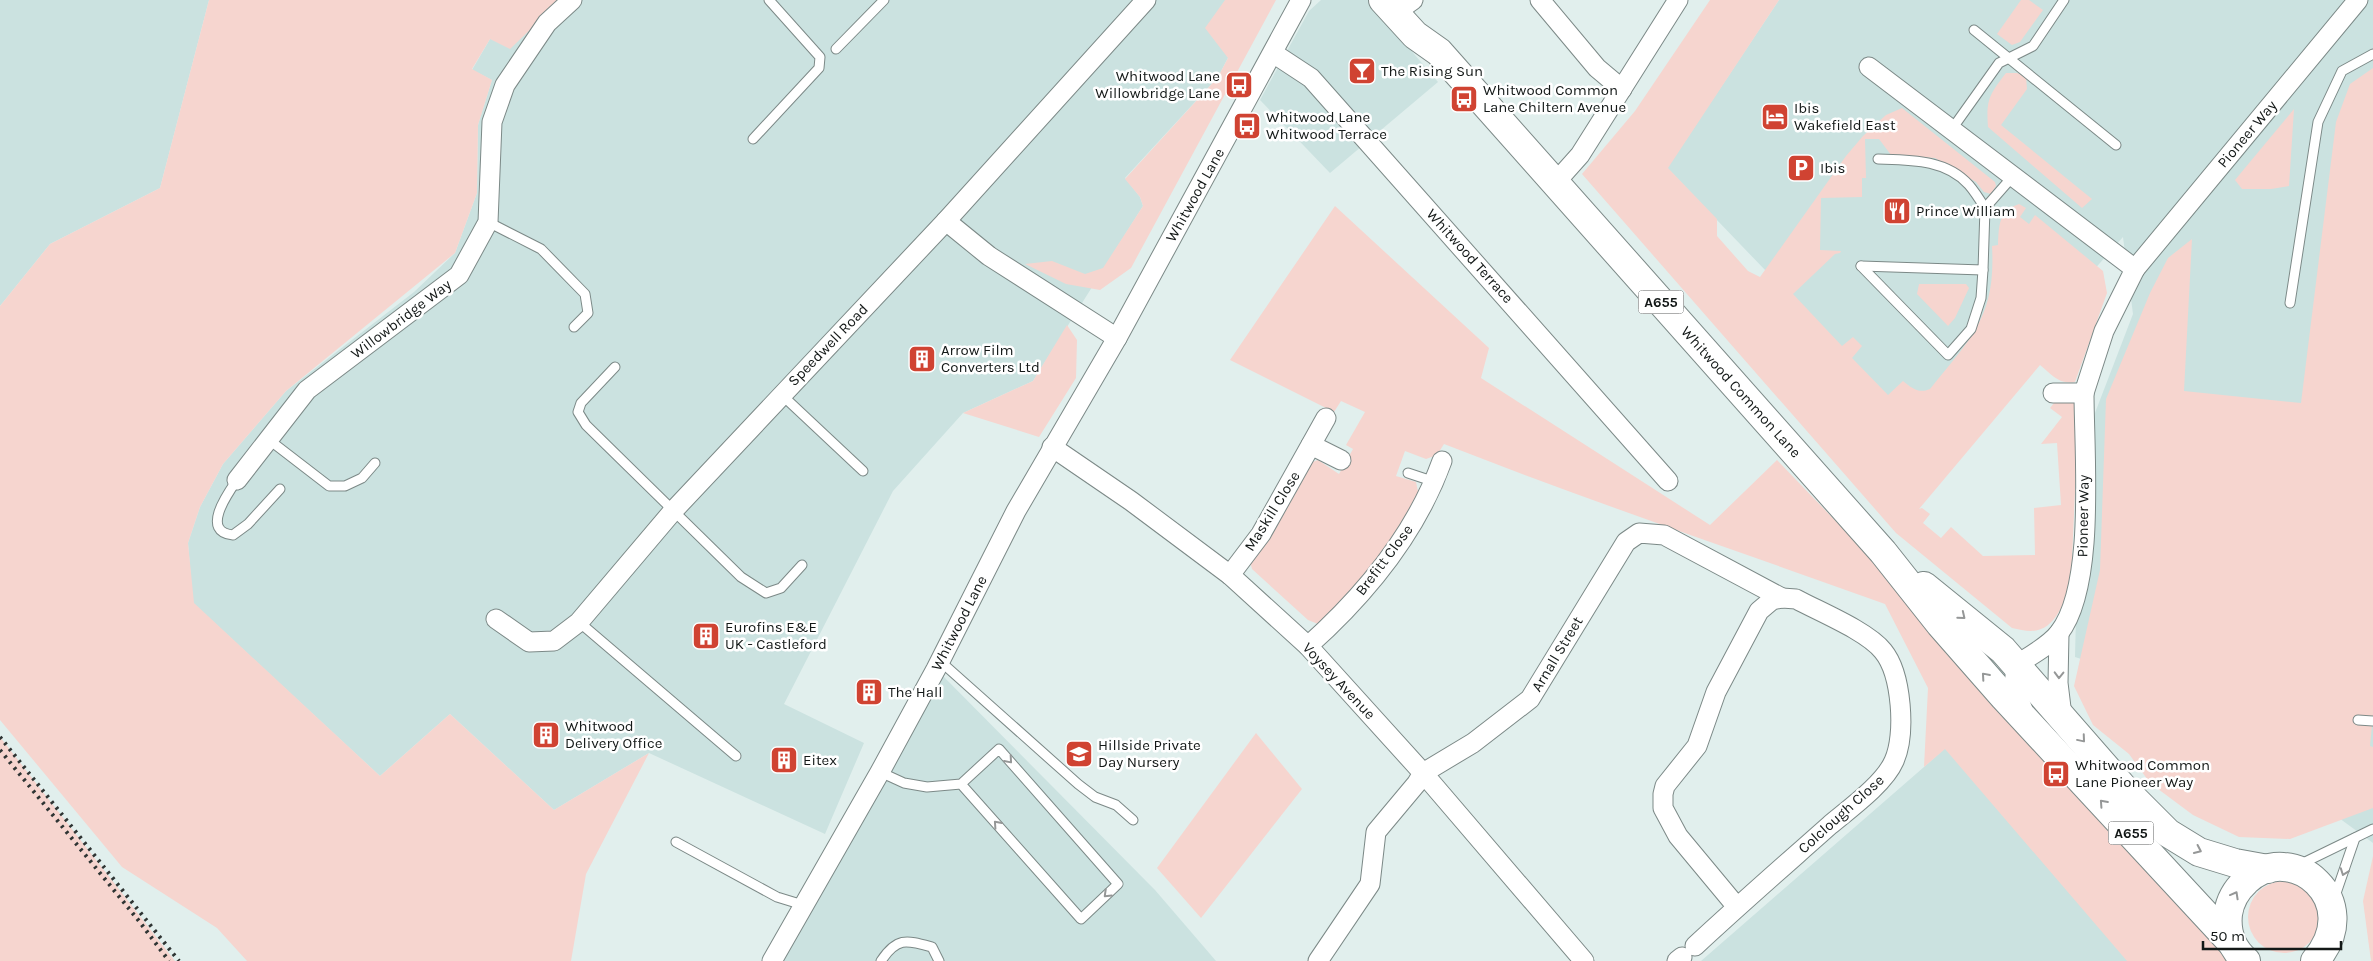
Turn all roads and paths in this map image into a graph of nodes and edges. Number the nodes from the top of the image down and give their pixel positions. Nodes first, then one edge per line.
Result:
1 (572, 0) edge
2 (769, 0) edge
3 (884, 0) edge
4 (1146, 0) edge
5 (1301, 0) edge
6 (1540, 0) edge
7 (1678, 0) edge
8 (2064, 0) edge
9 (2358, 0) edge
10 (1401, 1) edge
11 (1974, 30) dead end
12 (836, 49) dead end
13 (1273, 53) junction
14 (2373, 54) edge
15 (2010, 57) junction
16 (1869, 67) dead end
17 (1622, 89) junction
18 (1952, 129) junction
19 (753, 138) dead end
20 (2116, 145) dead end
21 (1878, 159) dead end
22 (2014, 175) junction
23 (1555, 183) junction
24 (1985, 208) junction
25 (946, 221) junction
26 (488, 222) junction
27 (2135, 269) junction
28 (1983, 270) junction
29 (2290, 302) dead end
30 (574, 327) dead end
31 (1117, 338) junction
32 (615, 367) dead end
33 (2053, 393) dead end
34 (2084, 393) junction
35 (781, 394) junction
36 (1326, 418) dead end
37 (268, 440) junction
38 (1311, 445) junction
39 (1052, 447) junction
40 (1341, 460) dead end
41 (1442, 461) dead end
42 (376, 463) dead end
43 (864, 471) dead end
44 (1408, 473) dead end
45 (1660, 477) dead end
46 (237, 480) joint
47 (1435, 482) junction
48 (280, 489) dead end
49 (673, 511) junction
50 (1883, 552) junction
51 (802, 565) dead end
52 (1230, 575) junction
53 (1782, 598) junction
54 (496, 618) dead end
55 (579, 622) junction
56 (2059, 633) junction
57 (1308, 646) junction
58 (2019, 655) junction
59 (940, 662) junction
60 (2062, 716) junction
61 (2028, 720) junction
62 (2358, 720) dead end
63 (2373, 721) edge
64 (736, 756) dead end
65 (880, 772) junction
66 (1423, 773) junction
67 (961, 784) junction
68 (1133, 820) dead end
69 (2373, 829) edge
70 (2356, 838) junction
71 (676, 842) dead end
72 (2280, 869) junction
73 (2331, 905) junction
74 (803, 906) junction
75 (1737, 907) junction
76 (2332, 933) junction
77 (2238, 951) edge
78 (1684, 955) edge
79 (772, 961) edge
80 (881, 961) edge
81 (939, 961) edge
82 (1318, 961) edge
83 (1584, 961) edge
84 (2315, 961) edge
85 (2340, 961) edge

1 - 26 street, Willowbridge Way
2 - 19 lane
3 - 12 lane
4 - 25 street, Speedwell Road
5 - 13 street, Whitwood Lane
6 - 17 street
7 - 17 street
8 - 15 lane
9 - 27 street, Pioneer Way
10 - 23 main road, Whitwood Common Lane / A655
11 - 15 lane
13 - 31 street, Whitwood Lane
13 - 45 street, Whitwood Terrace
14 - 29 lane
15 - 18 lane
15 - 20 lane
16 - 18 street
17 - 23 street
18 - 22 street
21 - 24 lane
22 - 24 lane
22 - 27 street
23 - 50 main road, Whitwood Common Lane / A655
24 - 28 lane
25 - 31 street
25 - 35 street, Speedwell Road
26 - 30 lane
26 - 37 street, Willowbridge Way
27 - 34 street, Pioneer Way
28 - 28 lane
31 - 39 street, Whitwood Lane
32 - 49 lane
33 - 34 street
34 - 56 street, Pioneer Way
35 - 43 lane
35 - 49 street, Speedwell Road
36 - 38 street, Maskill Close
37 - 42 lane
37 - 46 street, Willowbridge Way
38 - 40 street
38 - 52 street, Maskill Close
39 - 52 street, Voysey Avenue
39 - 59 street, Whitwood Lane
41 - 47 street, Brefitt Close
44 - 47 lane
46 - 48 lane
47 - 57 street, Brefitt Close
49 - 51 lane
49 - 55 street, Speedwell Road
50 -> 58 main road, Whitwood Common Lane / A655
61 -> 50 main road, Whitwood Common Lane / A655
52 - 57 street, Voysey Avenue
53 - 66 street, Arnall Street
53 - 75 street
53 - 75 street, Colclough Close
54 - 55 street, Speedwell Road
55 - 64 lane
56 - 58 street, Pioneer Way
56 -> 60 street, Pioneer Way
57 - 66 street, Voysey Avenue
58 - 60 main road, Whitwood Common Lane / A655
58 - 61 street
59 - 65 street, Whitwood Lane
59 - 68 lane
60 -> 72 main road, Whitwood Common Lane / A655
77 -> 61 main road, Whitwood Common Lane / A655
62 - 63 lane
65 - 67 lane
65 - 74 street, Whitwood Lane
66 - 82 street
66 - 83 street, Voysey Avenue
67 -> 67 lane
69 - 70 lane
70 - 72 lane
70 -> 73 lane
71 - 74 lane
72 - 73 main road, A655
77 -> 72 main road, A655
73 - 76 main road, A655
74 - 79 street, Whitwood Lane
75 - 78 street, Colclough Close
76 - 84 main road
76 - 85 main road, A655
80 - 81 lane

